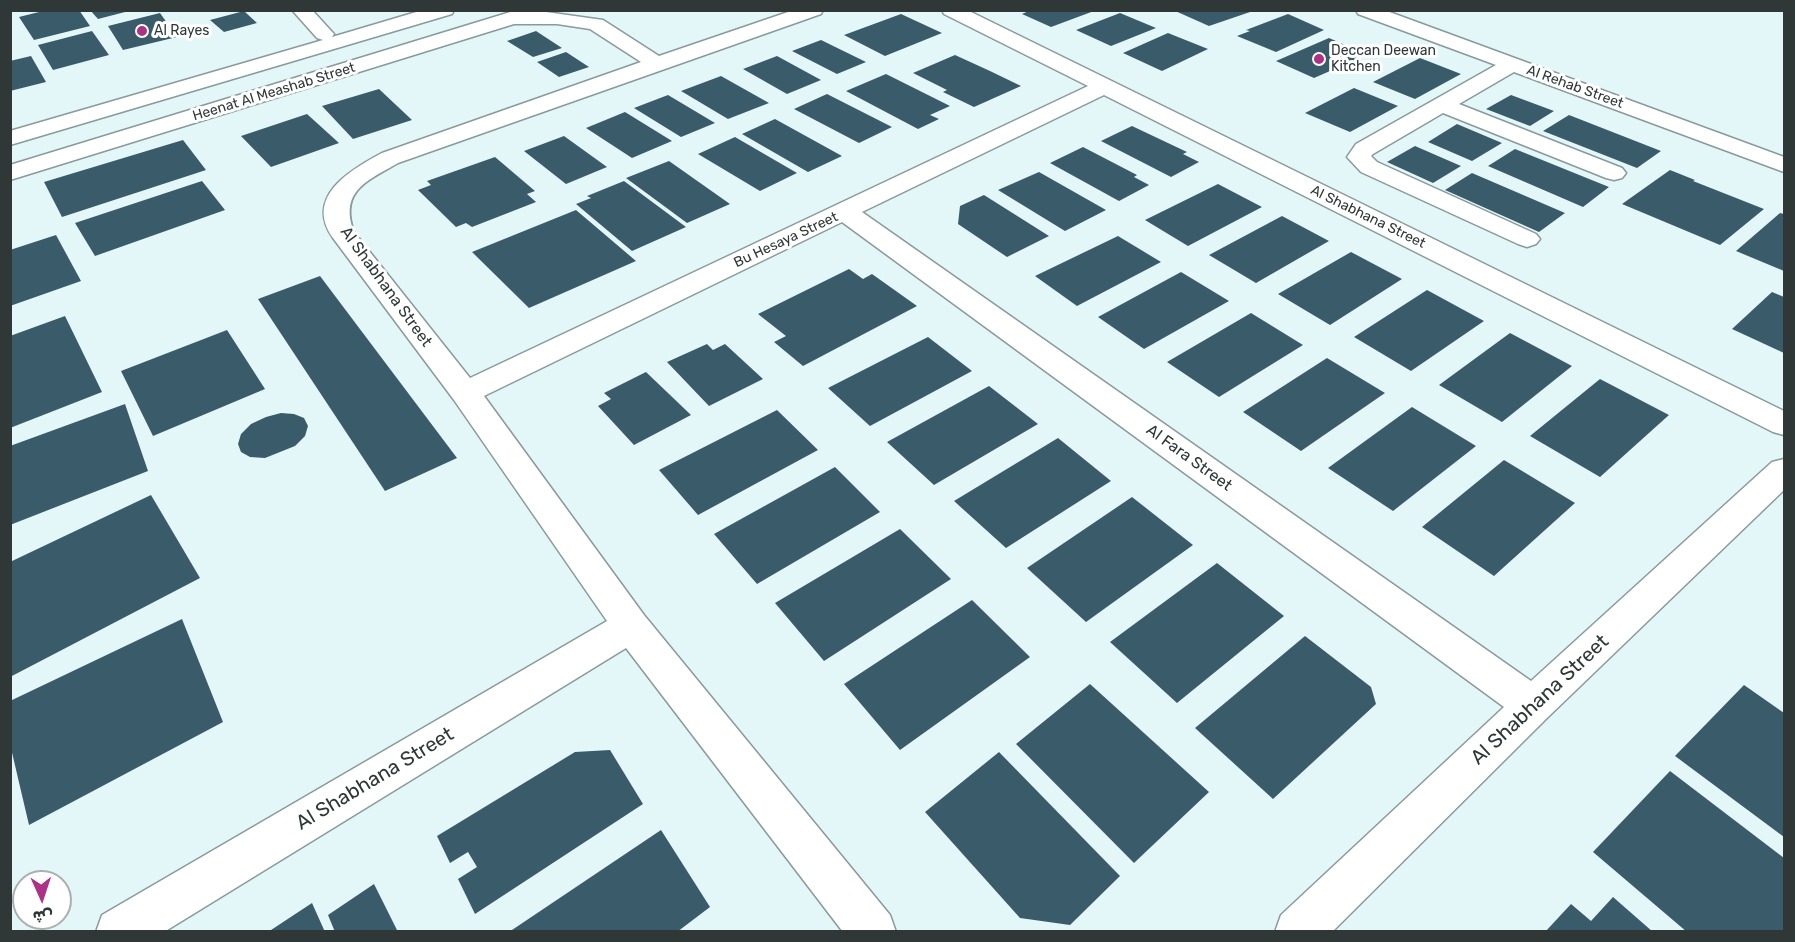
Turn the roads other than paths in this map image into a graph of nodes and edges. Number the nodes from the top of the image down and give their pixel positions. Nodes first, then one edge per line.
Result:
1 (301, 10) edge
2 (405, 10) edge
3 (445, 10) edge
4 (538, 10) edge
5 (814, 10) edge
6 (951, 10) edge
7 (1365, 10) edge
8 (507, 14) edge
9 (594, 17) edge
10 (324, 34) junction
11 (657, 63) junction
12 (1513, 64) junction
13 (1106, 86) junction
14 (1442, 105) junction
15 (10, 123) edge
16 (10, 138) edge
17 (10, 157) edge
18 (1785, 165) edge
19 (1614, 172) dead end
20 (10, 173) edge
21 (845, 212) junction
22 (1527, 239) dead end
23 (465, 393) junction
24 (1785, 424) edge
25 (1785, 471) edge
26 (631, 626) junction
27 (1533, 705) junction
28 (119, 932) edge
29 (873, 932) edge
30 (1298, 932) edge

1 - 10 street
2 - 10 street
3 - 16 street, Heenat Al Meashab Street
4 - 8 street, Heenat Al Meashab Street
5 - 11 street, Al Shabhana Street
6 - 13 street, Al Shabhana Street
7 - 12 street, Al Rehab Street
8 - 9 street
8 - 17 street, Heenat Al Meashab Street
8 - 20 street, Heenat Al Meashab Street
9 - 11 street
10 - 15 street
11 - 23 street, Al Shabhana Street
12 - 14 street
12 - 18 street, Al Rehab Street
13 - 21 street, Bu Hesaya Street
13 - 24 street, Al Shabhana Street
14 - 19 street
14 - 22 street
21 - 23 street, Bu Hesaya Street
21 - 27 street, Al Fara Street
23 - 26 street, Al Shabhana Street
25 - 27 street, Al Shabhana Street
26 - 28 street, Al Shabhana Street
26 - 29 street, Al Shabhana Street
27 - 30 street, Al Shabhana Street

